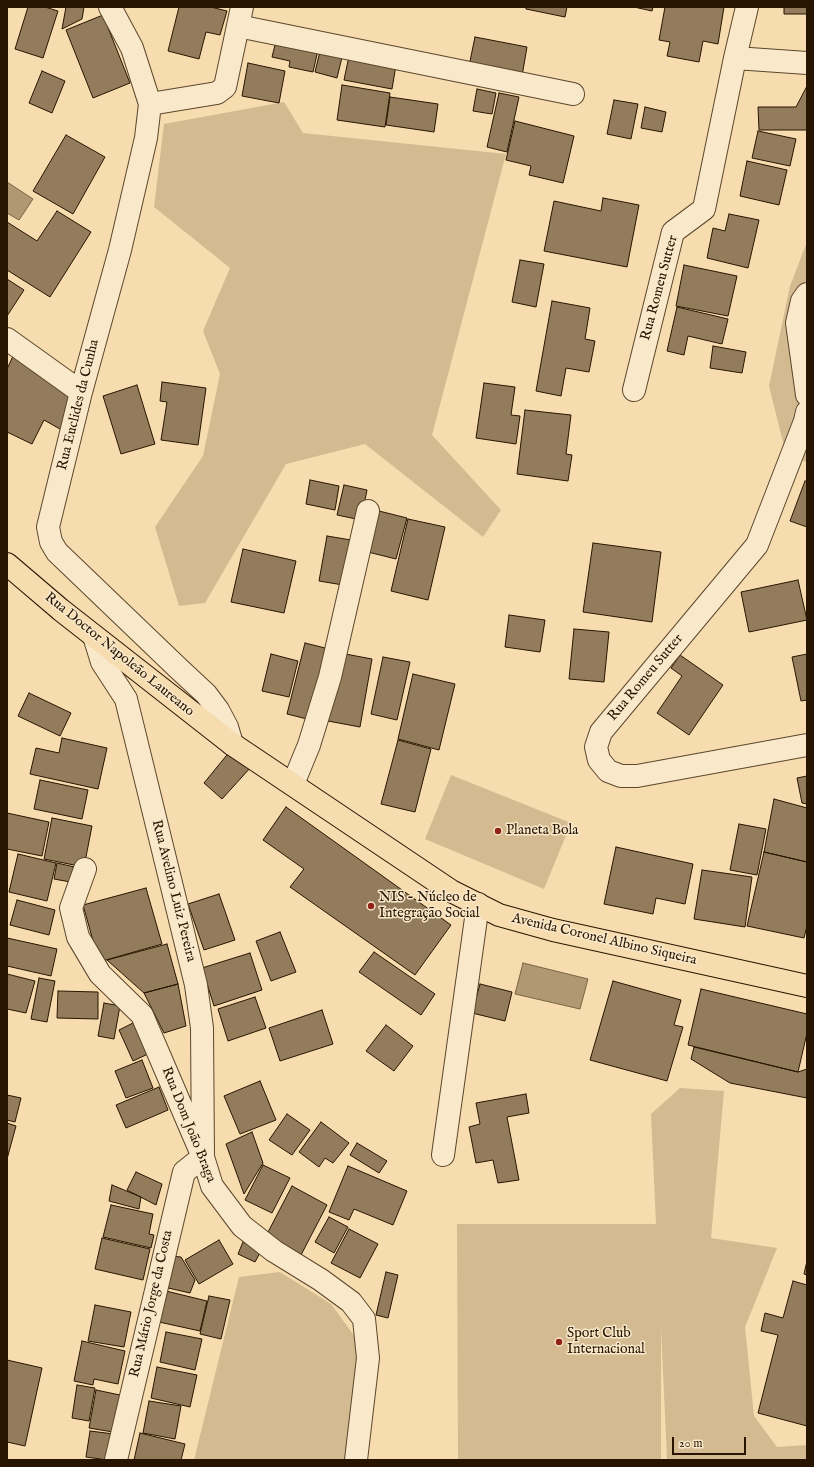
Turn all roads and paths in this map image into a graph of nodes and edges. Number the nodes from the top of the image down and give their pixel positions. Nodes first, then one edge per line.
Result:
1 (110, 7) edge
2 (746, 7) edge
3 (240, 17) edge
4 (734, 58) junction
5 (807, 63) edge
6 (573, 94) dead end
7 (150, 104) junction
8 (807, 294) edge
9 (7, 339) edge
10 (634, 390) dead end
11 (81, 392) junction
12 (807, 395) edge
13 (807, 412) edge
14 (368, 512) dead end
15 (7, 564) edge
16 (94, 636) junction
17 (232, 744) junction
18 (807, 745) edge
19 (293, 784) junction
20 (85, 869) dead end
21 (478, 904) junction
22 (807, 986) edge
23 (443, 1155) dead end
24 (203, 1157) junction
25 (116, 1460) edge
26 (356, 1460) edge

1 - 7 street, Rua Euclides da Cunha
2 - 4 street, Rua Romeu Sutter
3 - 6 street
3 - 7 street
4 - 5 street
4 - 10 street, Rua Romeu Sutter
7 - 11 street, Rua Euclides da Cunha
8 - 12 street
9 - 11 street
11 - 17 street, Rua Euclides da Cunha
13 - 18 street, Rua Romeu Sutter
14 - 19 street
15 - 16 main road, Rua Doctor Napoleão Laureano
16 - 17 main road, Rua Doctor Napoleão Laureano
16 - 24 street, Rua Avelino Luiz Pereira
17 - 19 main road, Avenida Coronel Albino Siqueira
19 - 21 main road, Avenida Coronel Albino Siqueira
20 - 24 street, Rua Dom João Braga
21 - 22 main road, Avenida Coronel Albino Siqueira
21 - 23 street
24 - 25 street, Rua Mário Jorge da Costa
24 - 26 street, Rua Dom João Braga

